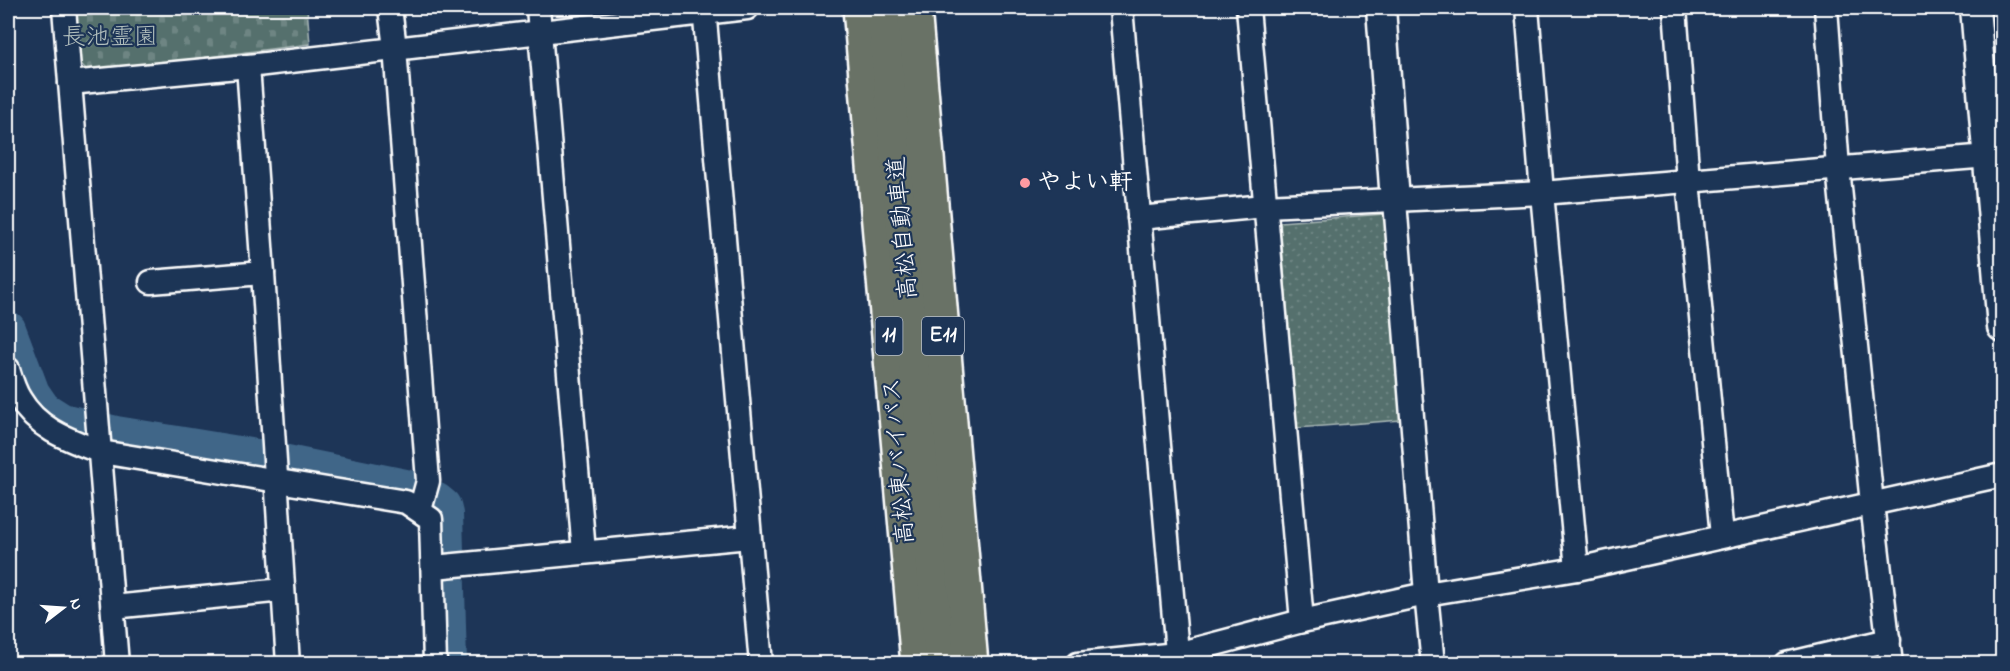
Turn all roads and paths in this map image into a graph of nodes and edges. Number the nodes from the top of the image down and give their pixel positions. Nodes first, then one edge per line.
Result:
1 (64, 8) edge
2 (390, 8) edge
3 (538, 8) edge
4 (747, 8) edge
5 (860, 8) edge
6 (884, 8) edge
7 (914, 8) edge
8 (930, 8) edge
9 (1121, 8) edge
10 (1248, 8) edge
11 (1381, 8) edge
12 (1527, 8) edge
13 (1675, 8) edge
14 (1826, 8) edge
15 (1975, 8) edge
16 (704, 10) edge
17 (540, 32) junction
18 (395, 48) junction
19 (248, 66) junction
20 (70, 83) junction
21 (1988, 156) junction
22 (1838, 168) junction
23 (1688, 181) junction
24 (1542, 192) junction
25 (1395, 201) junction
26 (1265, 206) junction
27 (1139, 218) junction
28 (263, 273) junction
29 (151, 282) dead end
30 (2002, 310) edge
31 (8, 369) edge
32 (100, 437) junction
33 (275, 466) junction
34 (2002, 475) edge
35 (1872, 504) junction
36 (421, 507) junction
37 (1722, 536) junction
38 (749, 537) junction
39 (584, 552) junction
40 (443, 566) junction
41 (1577, 569) junction
42 (283, 590) junction
43 (1426, 594) junction
44 (113, 607) junction
45 (1302, 621) junction
46 (1889, 640) junction
47 (1178, 659) edge
48 (117, 663) edge
49 (288, 663) edge
50 (435, 663) edge
51 (761, 663) edge
52 (918, 663) edge
53 (942, 663) edge
54 (971, 663) edge
55 (986, 663) edge
56 (1078, 663) edge
57 (1433, 663) edge
58 (1787, 663) edge
59 (1891, 663) edge

1 - 20 street
2 - 18 street
3 - 17 street
4 - 16 street
5 - 52 highway, 高松東バイパス / 11
6 - 53 highway, 高松自動車道 / E11
7 - 54 highway, 高松自動車道 / E11
8 - 55 highway
9 - 27 street
10 - 26 street
11 - 25 street
12 - 24 street
13 - 23 street
14 - 22 street
15 - 21 street
16 - 17 street
16 - 38 street
17 - 18 street
17 - 39 street
18 - 19 street
18 - 36 street
19 - 20 street
19 - 28 street
20 - 32 street
21 - 22 street
21 - 30 street
22 - 23 street
22 - 35 street
23 - 24 street
23 - 37 street
24 - 25 street
24 - 41 street
25 - 26 street
25 - 43 street
26 - 27 street
26 - 45 street
27 - 47 street
28 - 29 street
28 - 33 street
31 - 32 street
32 - 33 street
32 - 44 street
33 - 36 street
33 - 42 street
34 - 35 street
35 - 37 street
35 - 46 street
36 - 40 street
37 - 41 street
38 - 39 street
38 - 51 street
39 - 40 street
40 - 50 street
41 - 43 street
42 - 44 street
42 - 49 street
43 - 45 street
43 - 57 street
44 - 48 street
45 - 47 street
46 - 58 street
46 - 59 street
47 - 56 street

